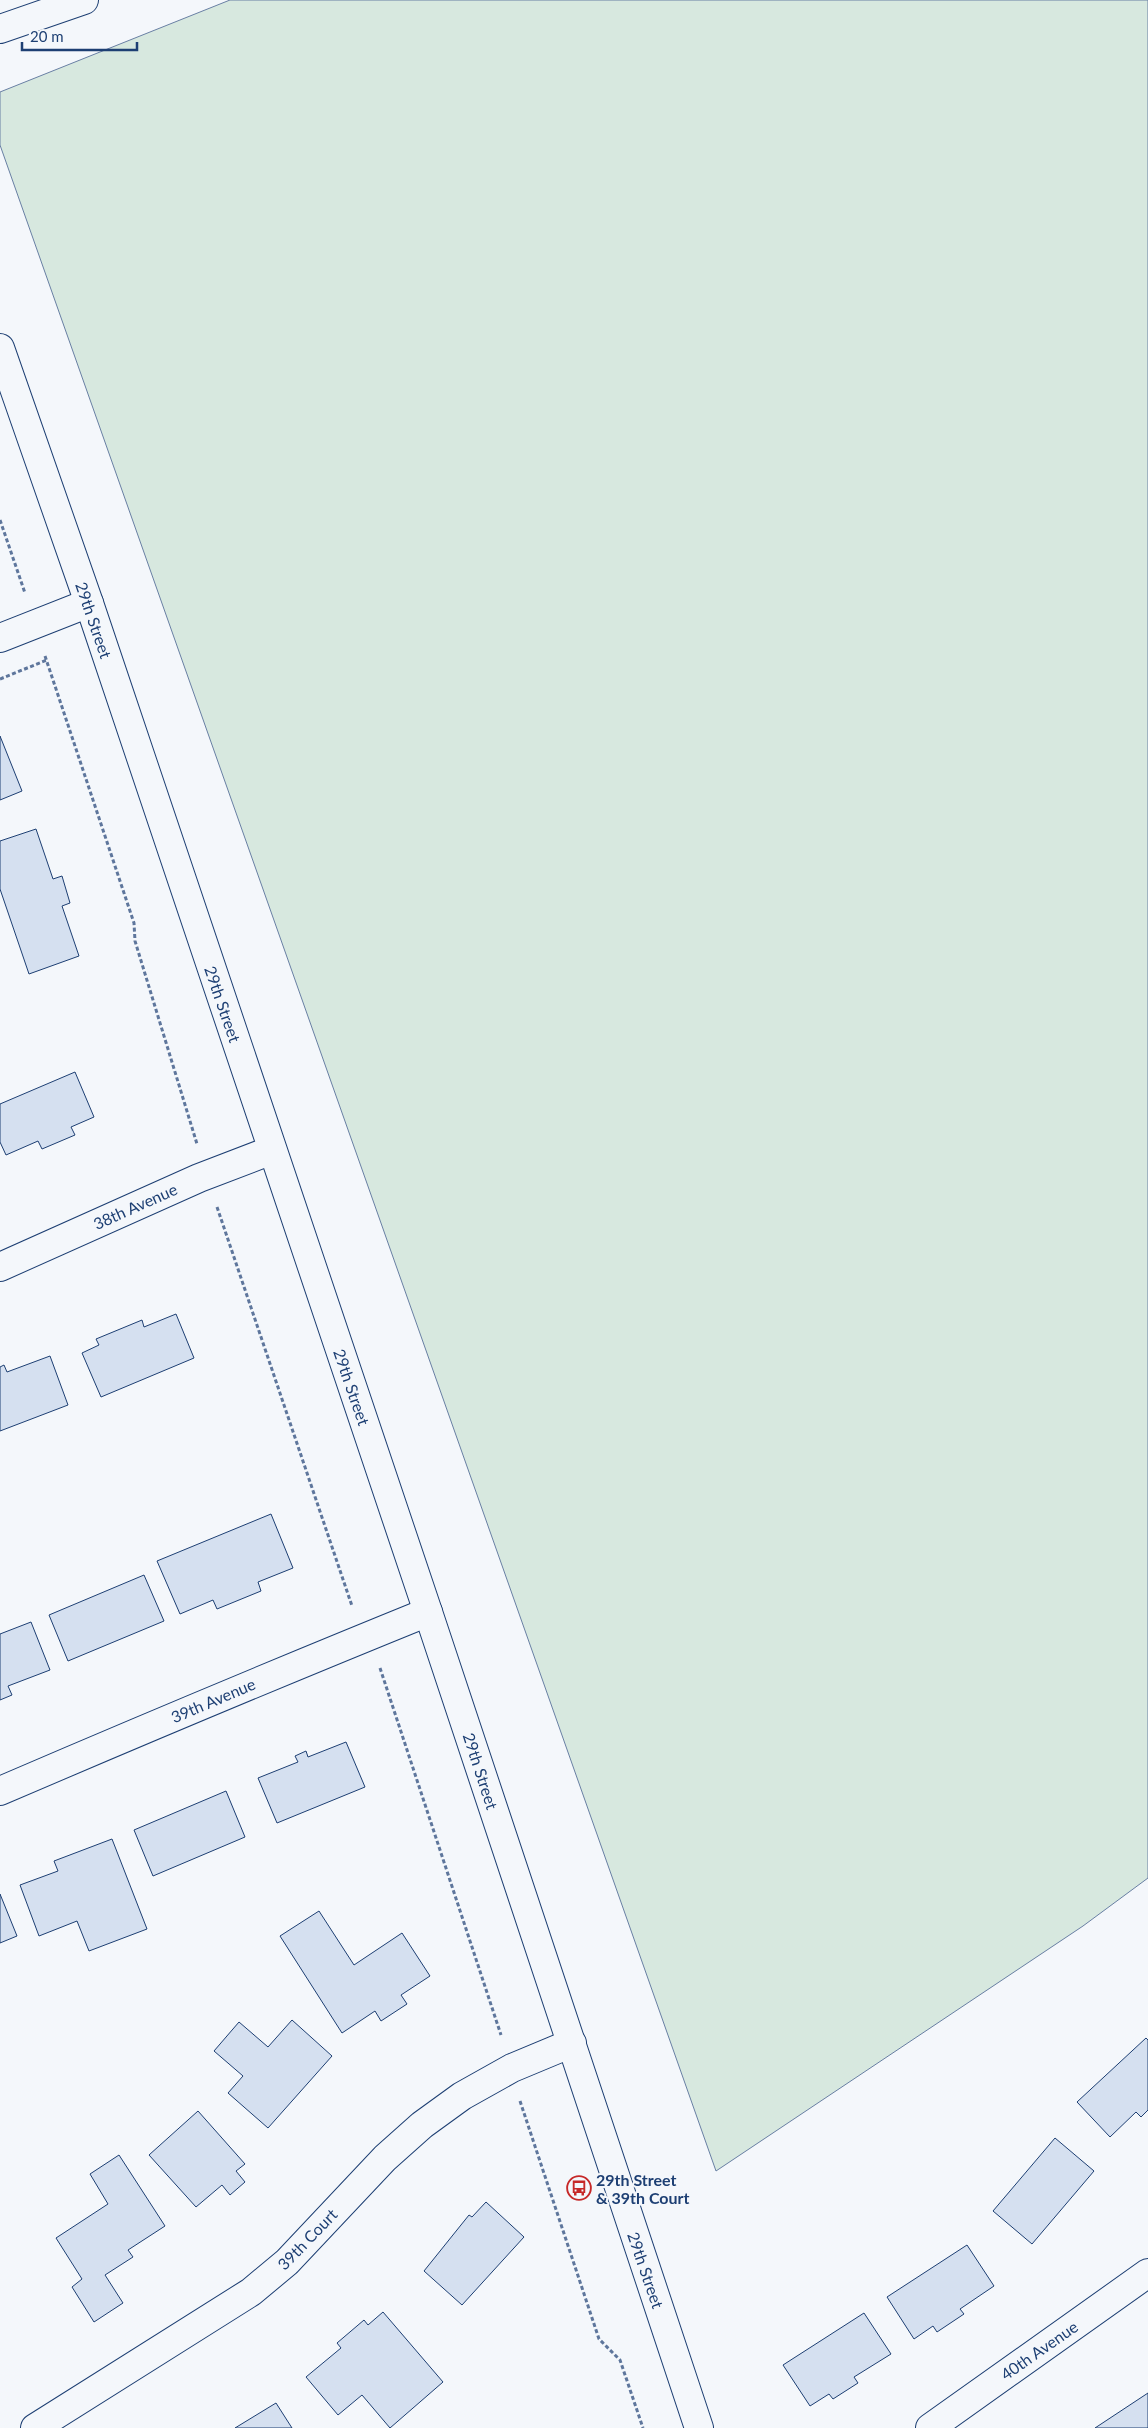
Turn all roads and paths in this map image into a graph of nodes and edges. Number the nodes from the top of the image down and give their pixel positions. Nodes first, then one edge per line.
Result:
1 (84, 0) edge
2 (0, 29) edge
3 (0, 348) edge
4 (0, 520) edge
5 (89, 603) junction
6 (35, 623) junction
7 (0, 638) edge
8 (47, 660) junction
9 (0, 679) edge
10 (272, 1150) junction
11 (206, 1175) junction
12 (0, 1267) edge
13 (428, 1612) junction
14 (363, 1638) junction
15 (0, 1790) edge
16 (572, 2043) junction
17 (512, 2068) junction
18 (1148, 2273) edge
19 (35, 2428) edge
20 (643, 2428) edge
21 (699, 2428) edge
22 (930, 2428) edge

1 - 2 street
3 - 5 street, 29th Street
4 - 6 path
5 - 6 street
5 - 10 street, 29th Street
6 - 7 street
6 - 8 path
8 - 9 path
8 - 11 path
10 - 11 street, 38th Avenue
10 - 13 street, 29th Street
11 - 12 street, 38th Avenue
11 - 14 path
13 - 14 street, 39th Avenue
13 - 16 street, 29th Street
14 - 15 street, 39th Avenue
14 - 17 path
16 - 17 street, 39th Court
16 - 21 street, 29th Street
17 - 19 street, 39th Court
17 - 20 path
18 - 22 street, 40th Avenue

